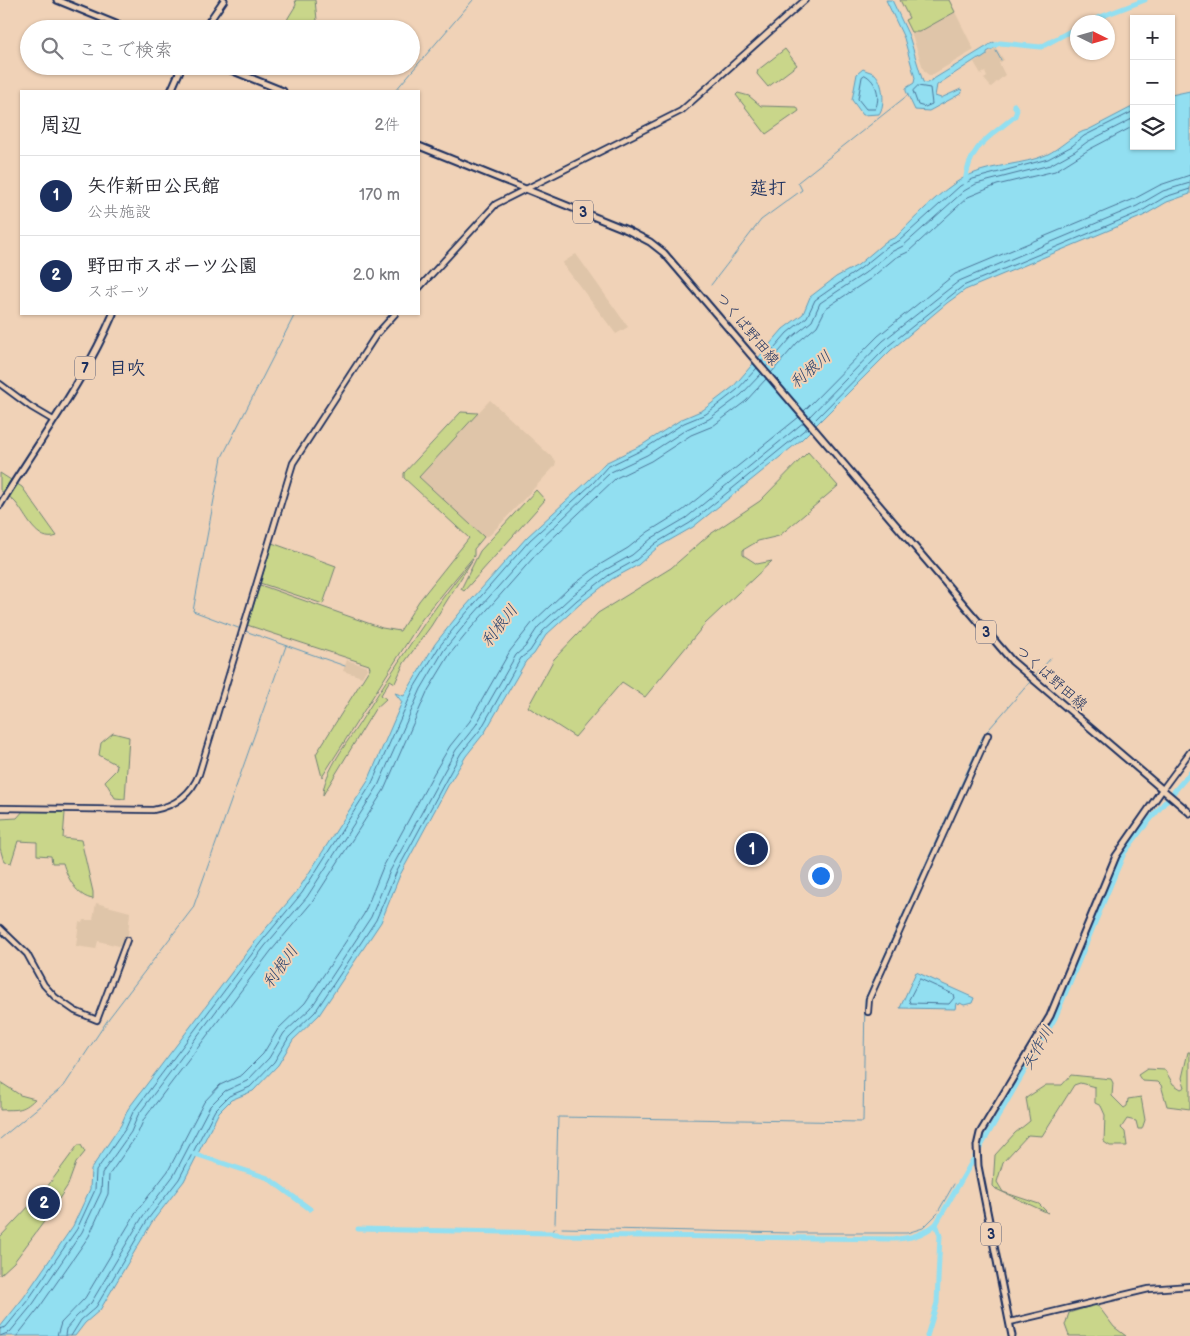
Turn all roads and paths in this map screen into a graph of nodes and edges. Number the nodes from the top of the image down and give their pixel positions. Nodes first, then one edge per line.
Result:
1 (57, 0) edge
2 (224, 0) edge
3 (806, 0) edge
4 (106, 20) edge
5 (210, 20) edge
6 (178, 75) edge
7 (243, 75) edge
8 (171, 90) edge
9 (281, 90) edge
10 (420, 146) edge
11 (524, 189) junction
12 (420, 287) edge
13 (112, 315) edge
14 (394, 315) edge
15 (0, 384) edge
16 (53, 420) junction
17 (0, 505) edge
18 (988, 735) dead end
19 (1190, 752) edge
20 (1164, 792) junction
21 (0, 808) edge
22 (1190, 813) edge
23 (0, 928) edge
24 (127, 940) dead end
25 (868, 1012) dead end
26 (1190, 1286) edge
27 (1010, 1322) junction
28 (1012, 1336) edge

1 - 4 main road
2 - 5 main road
3 - 11 street
6 - 8 main road
7 - 9 main road
10 - 11 main road, つくば野田線 / 3
11 - 12 street
11 - 20 main road, つくば野田線 / 3
13 - 16 main road, 7
14 - 21 street
15 - 16 street
16 - 17 main road, 7
18 - 25 street
19 - 20 street
20 - 22 main road, つくば野田線
20 - 27 main road, 3
23 - 24 street
26 - 27 street
27 - 28 main road, 3

